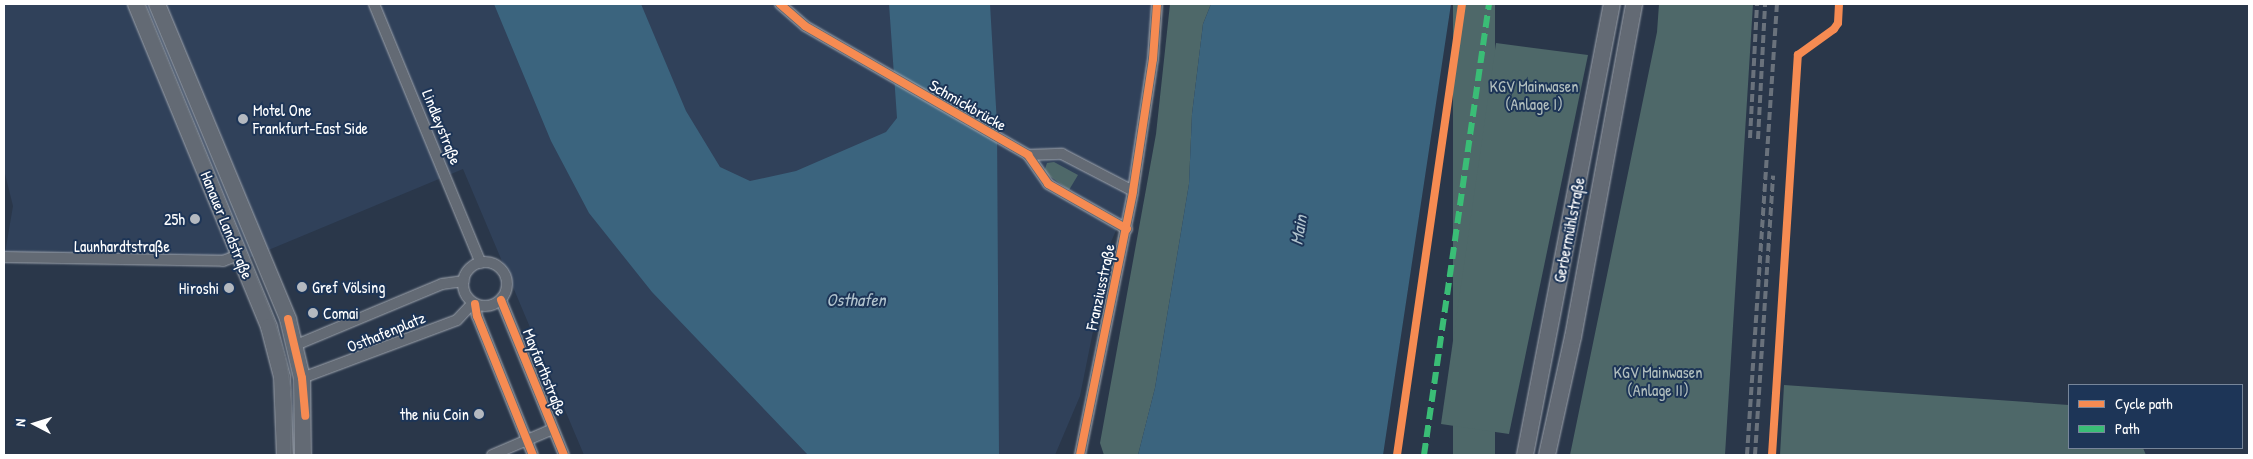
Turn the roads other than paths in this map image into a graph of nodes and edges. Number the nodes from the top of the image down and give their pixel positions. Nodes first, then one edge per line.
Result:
1 (136, 4) edge
2 (157, 4) edge
3 (374, 4) edge
4 (780, 4) edge
5 (1157, 4) edge
6 (1612, 4) edge
7 (1634, 4) edge
8 (1028, 155) junction
9 (1133, 191) junction
10 (248, 221) junction
11 (1127, 229) junction
12 (239, 255) junction
13 (4, 257) edge
14 (481, 263) junction
15 (268, 274) junction
16 (464, 281) junction
17 (501, 300) junction
18 (474, 303) junction
19 (296, 345) junction
20 (280, 370) junction
21 (302, 378) junction
22 (553, 429) junction
23 (527, 441) junction
24 (284, 455) edge
25 (303, 455) edge
26 (492, 455) edge
27 (533, 455) edge
28 (564, 455) edge
29 (1080, 455) edge
30 (1525, 455) edge
31 (1547, 455) edge

1 - 12 main road, Hanauer Landstraße
2 - 10 main road, Hanauer Landstraße
3 - 14 street, Lindleystraße
4 - 8 street, Schmickbrücke
5 - 9 street, Franziusstraße
6 - 30 main road, Gerbermühlstraße
7 - 31 main road, Gerbermühlstraße
8 - 9 street
8 - 11 street
9 - 11 street, Franziusstraße
10 - 12 main road
10 - 15 main road, Hanauer Landstraße
11 - 29 street, Franziusstraße
12 - 13 street, Launhardtstraße
12 - 15 main road
12 - 20 main road, Hanauer Landstraße
14 - 16 street
14 - 17 street
15 - 19 main road, Hanauer Landstraße
16 - 18 street
16 - 19 street, Osthafenplatz
17 - 18 street
17 - 22 street, Mayfarthstraße
18 - 21 street, Osthafenplatz
18 - 23 street
19 - 20 main road
19 - 21 main road, Hanauer Landstraße
20 - 21 main road
20 - 24 main road, Hanauer Landstraße
21 - 25 main road, Hanauer Landstraße
22 - 23 street
22 - 28 street, Mayfarthstraße
23 - 26 street
23 - 27 street

